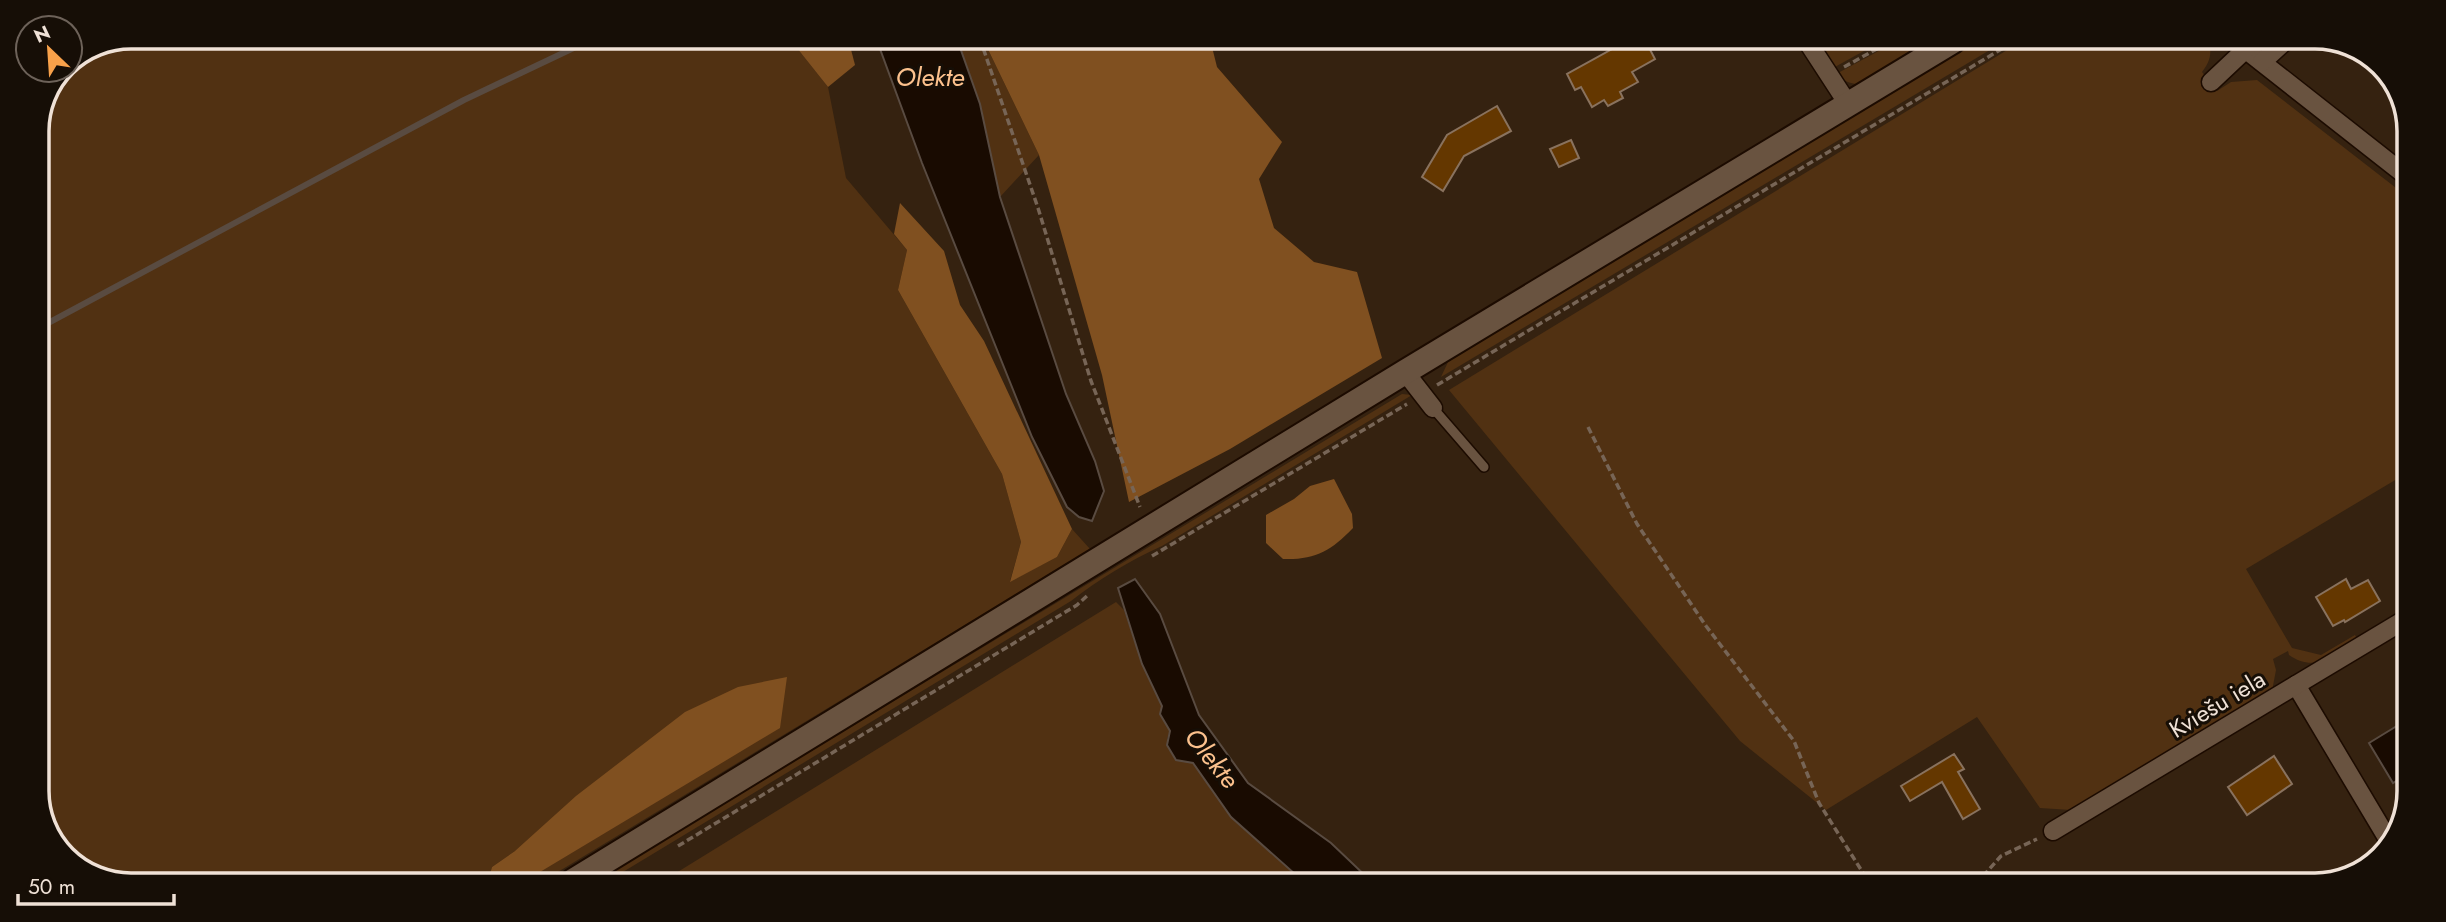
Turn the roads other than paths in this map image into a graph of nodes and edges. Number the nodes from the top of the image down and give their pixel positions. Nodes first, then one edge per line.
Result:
1 (1812, 49) edge
2 (1940, 49) edge
3 (2238, 49) edge
4 (2246, 49) edge
5 (2276, 49) edge
6 (2262, 62) junction
7 (2211, 82) dead end
8 (1848, 104) junction
9 (2397, 169) edge
10 (1405, 372) junction
11 (1427, 401) joint
12 (1484, 467) dead end
13 (2397, 624) edge
14 (2296, 685) junction
15 (2053, 831) road end
16 (2385, 834) edge
17 (586, 873) edge

1 - 8 street
2 - 8 main road
3 - 7 street
4 - 6 street
5 - 6 street
6 - 9 street
8 - 10 main road
10 - 11 street
10 - 17 main road
11 - 12 lane
13 - 14 street, Kviešu iela
14 - 15 street, Kviešu iela
14 - 16 street

